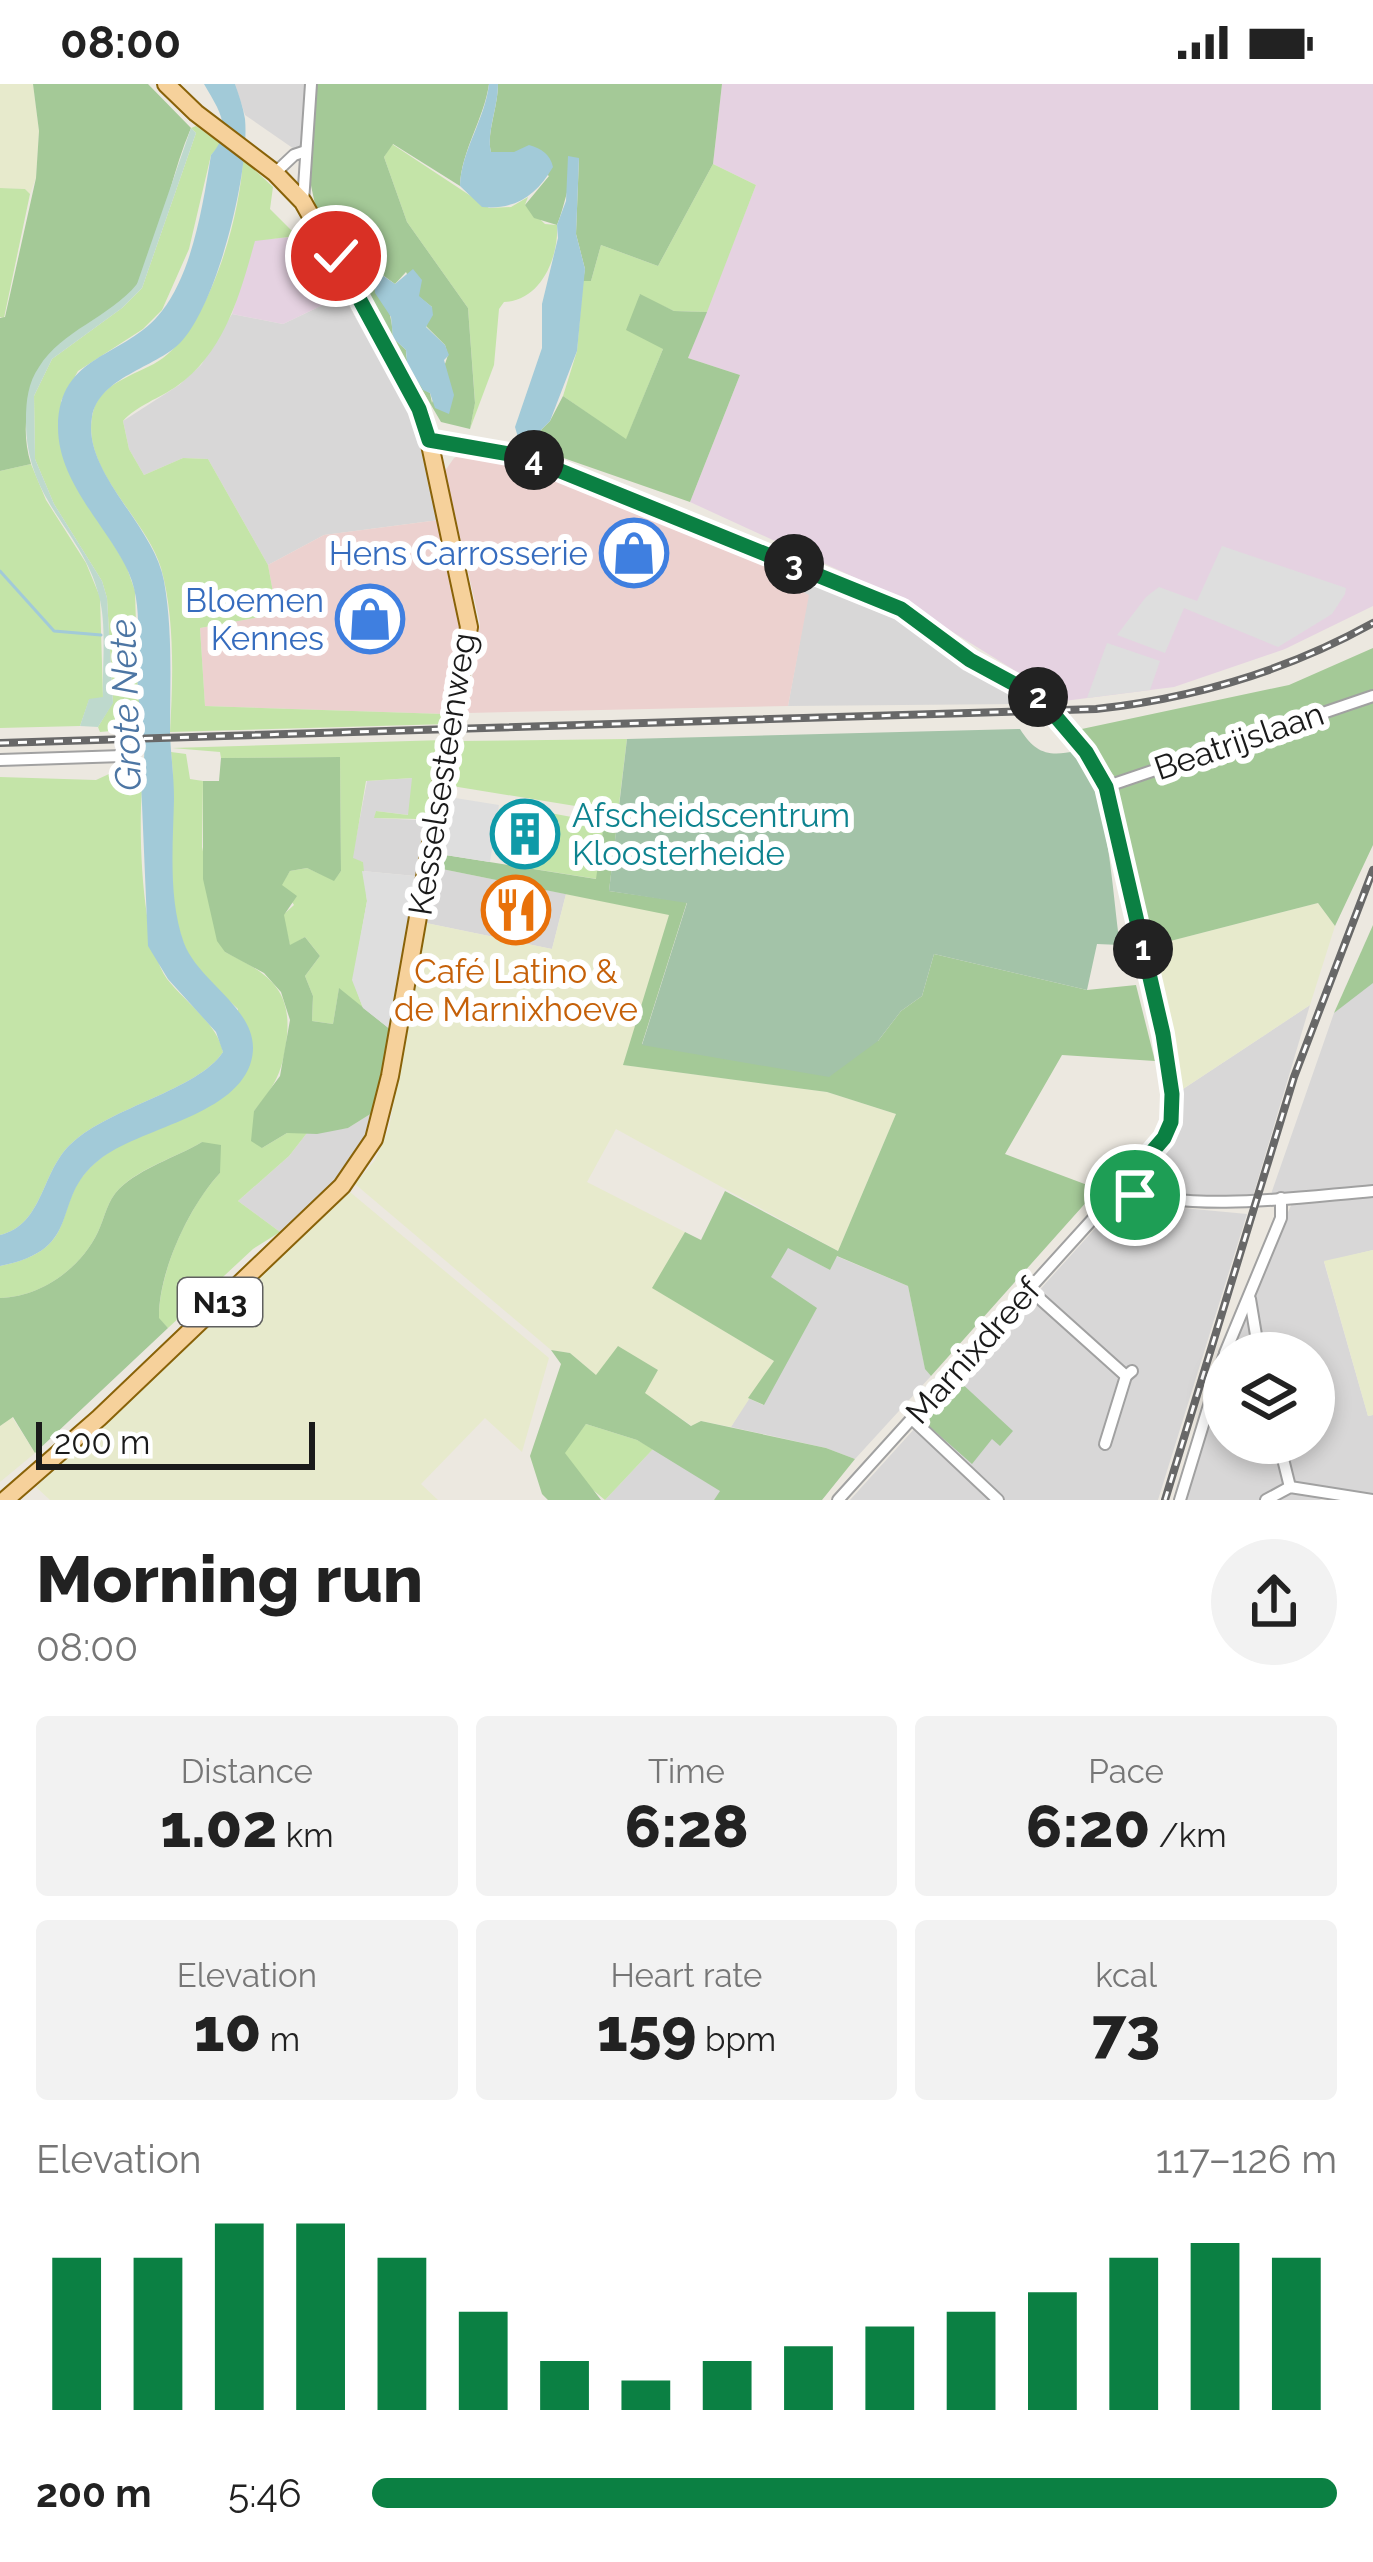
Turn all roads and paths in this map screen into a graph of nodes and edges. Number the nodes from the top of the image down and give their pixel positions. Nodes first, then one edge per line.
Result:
1 (166, 84) edge
2 (310, 84) edge
3 (306, 151) junction
4 (275, 172) junction
5 (303, 202) junction
6 (429, 440) junction
7 (1373, 696) edge
8 (123, 756) dead end
9 (0, 760) edge
10 (1106, 787) junction
11 (1119, 1190) junction
12 (1373, 1191) edge
13 (1281, 1198) junction
14 (1029, 1289) junction
15 (1249, 1295) junction
16 (1234, 1332) edge
17 (1255, 1332) edge
18 (912, 1419) junction
19 (1203, 1426) edge
20 (1106, 1444) dead end
21 (1284, 1464) edge
22 (1290, 1487) junction
23 (5, 1500) edge
24 (838, 1500) edge
25 (998, 1500) edge
26 (1180, 1500) edge
27 (1266, 1500) edge
28 (1373, 1500) edge

1 - 4 main road, Kesselsesteenweg / N13
2 - 3 street
3 - 4 street
3 - 5 street
4 - 5 main road, Kesselsesteenweg / N13
5 - 6 main road, Kesselsesteenweg / N13
6 - 10 street, Marnixdreef
6 - 23 main road, Kesselsesteenweg / N13
7 - 10 street, Beatrijslaan
8 - 9 street
10 - 11 street, Marnixdreef
11 - 13 street
11 - 14 street, Marnixdreef
12 - 13 street
13 - 15 street
14 - 18 street, Marnixdreef
14 - 20 street
15 - 16 street
15 - 17 street
18 - 24 street, Marnixdreef
18 - 25 street
19 - 26 street
21 - 22 street
22 - 27 street
22 - 28 street

